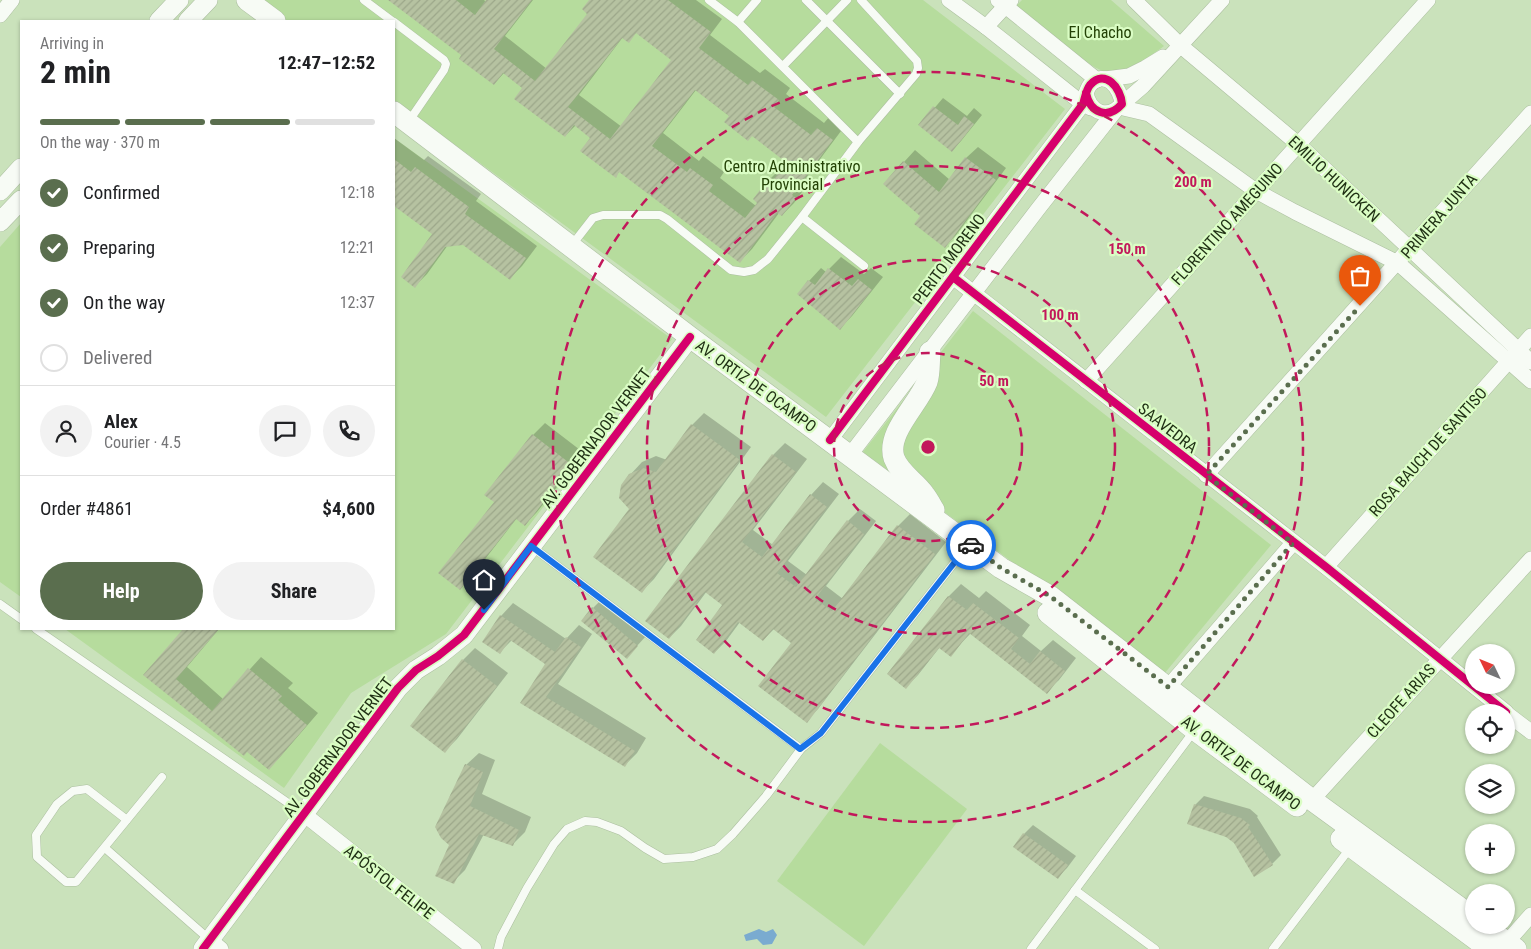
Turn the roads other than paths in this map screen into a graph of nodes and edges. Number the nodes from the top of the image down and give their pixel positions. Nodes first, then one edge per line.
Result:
1 (12, 0) edge
2 (179, 0) edge
3 (208, 0) edge
4 (247, 0) edge
5 (364, 0) edge
6 (709, 0) edge
7 (757, 0) edge
8 (806, 0) edge
9 (847, 0) edge
10 (861, 0) edge
11 (949, 0) edge
12 (1134, 0) edge
13 (1222, 0) edge
14 (1428, 0) edge
15 (1005, 2) edge
16 (0, 15) edge
17 (160, 20) edge
18 (189, 20) edge
19 (274, 20) edge
20 (390, 20) edge
21 (826, 20) junction
22 (738, 22) junction
23 (395, 23) edge
24 (986, 27) junction
25 (1181, 46) junction
26 (783, 66) junction
27 (1101, 80) junction
28 (900, 94) junction
29 (1085, 99) junction
30 (1119, 107) junction
31 (1531, 113) edge
32 (401, 117) edge
33 (858, 142) junction
34 (1298, 144) junction
35 (20, 169) edge
36 (0, 191) edge
37 (1256, 191) junction
38 (20, 201) edge
39 (802, 217) junction
40 (0, 222) edge
41 (570, 246) junction
42 (1410, 248) junction
43 (1398, 263) junction
44 (864, 266) dead end
45 (953, 277) junction
46 (974, 293) junction
47 (1531, 336) edge
48 (690, 338) junction
49 (930, 352) junction
50 (1514, 355) junction
51 (1531, 362) edge
52 (1086, 381) junction
53 (1531, 381) edge
54 (830, 440) junction
55 (850, 455) junction
56 (1206, 475) junction
57 (940, 522) junction
58 (1293, 543) junction
59 (969, 544) junction
60 (531, 546) junction
61 (1531, 559) edge
62 (1326, 567) junction
63 (0, 604) edge
64 (20, 618) edge
65 (37, 630) edge
66 (1439, 659) junction
67 (1163, 693) junction
68 (1495, 704) edge
69 (1515, 720) edge
70 (1195, 730) junction
71 (1531, 732) edge
72 (800, 749) junction
73 (162, 777) dead end
74 (1312, 800) junction
75 (304, 815) junction
76 (127, 820) junction
77 (1352, 847) junction
78 (105, 848) junction
79 (1075, 890) junction
80 (1465, 911) edge
81 (1531, 914) edge
82 (1492, 934) edge
83 (212, 946) edge
84 (1504, 947) edge
85 (474, 949) edge
86 (498, 949) edge
87 (1031, 949) edge
88 (1155, 949) edge
89 (1273, 949) edge

1 - 16 street
2 - 17 street
3 - 18 street
4 - 19 main road
5 - 20 lane
6 - 22 lane
7 - 22 lane
8 - 21 lane
9 - 21 lane
10 - 28 lane
11 - 24 street, EMILIO HUNICKEN
12 - 25 street, EMILIO HUNICKEN
13 - 25 street
14 - 34 street, FLORENTINO AMEGUINO
15 - 24 street
15 - 27 street
21 - 26 lane
21 - 28 lane
22 - 26 lane
23 - 32 lane
24 - 29 street, EMILIO HUNICKEN
25 - 27 street
25 - 30 street
25 - 34 street, EMILIO HUNICKEN
26 - 33 lane
27 - 29 street
27 - 30 street
28 - 33 lane
29 - 30 street, EMILIO HUNICKEN
29 - 45 street, PERITO MORENO
30 - 37 street, EMILIO HUNICKEN
30 - 46 street
31 - 42 street, PRIMERA JUNTA
32 - 41 main road, AV. ORTIZ DE OCAMPO
33 - 39 lane
34 - 37 street, FLORENTINO AMEGUINO
34 - 42 street, EMILIO HUNICKEN
35 - 36 street
37 - 43 street, EMILIO HUNICKEN
37 - 52 street, FLORENTINO AMEGUINO
38 - 40 street
39 - 41 lane
39 - 44 lane
41 - 48 main road, AV. ORTIZ DE OCAMPO
42 - 43 street, PRIMERA JUNTA
42 - 50 street, EMILIO HUNICKEN
43 - 50 street, EMILIO HUNICKEN
43 - 56 street, PRIMERA JUNTA
45 - 46 street, SAAVEDRA
45 - 54 street, PERITO MORENO
46 - 49 street
46 - 52 street, SAAVEDRA
47 - 50 street, ROSA BAUCH DE SANTISO
48 - 54 main road, AV. ORTIZ DE OCAMPO
48 - 60 street, AV. GOBERNADOR VERNET
49 - 55 street
49 - 57 main road
50 - 51 street, EMILIO HUNICKEN
50 - 53 street, EMILIO HUNICKEN
50 - 62 street, ROSA BAUCH DE SANTISO
52 - 56 street, SAAVEDRA
54 - 55 main road, AV. ORTIZ DE OCAMPO
55 - 57 main road, AV. ORTIZ DE OCAMPO
56 - 58 street, SAAVEDRA
57 - 59 main road, AV. ORTIZ DE OCAMPO
58 - 62 street, SAAVEDRA
58 - 67 street
59 - 67 main road, AV. ORTIZ DE OCAMPO
59 - 72 lane
60 - 72 lane
60 - 75 street, AV. GOBERNADOR VERNET
61 - 66 street, CLEOFE ARIAS
62 - 66 street, SAAVEDRA
63 - 64 lane
65 - 75 lane
66 - 68 street, SAAVEDRA
66 - 74 street, CLEOFE ARIAS
67 - 70 main road, AV. ORTIZ DE OCAMPO
67 - 74 main road, AV. ORTIZ DE OCAMPO
69 - 71 street, SAAVEDRA
70 - 77 main road, AV. ORTIZ DE OCAMPO
70 - 79 lane
72 - 86 lane
73 - 76 lane
74 - 80 main road, AV. ORTIZ DE OCAMPO
75 - 83 street, AV. GOBERNADOR VERNET
75 - 85 street, APÓSTOL FELIPE
76 - 78 lane
76 - 78 lane
77 - 84 main road, AV. ORTIZ DE OCAMPO
77 - 89 lane
78 - 83 lane
79 - 87 lane
79 - 88 lane
81 - 84 street
82 - 84 main road

